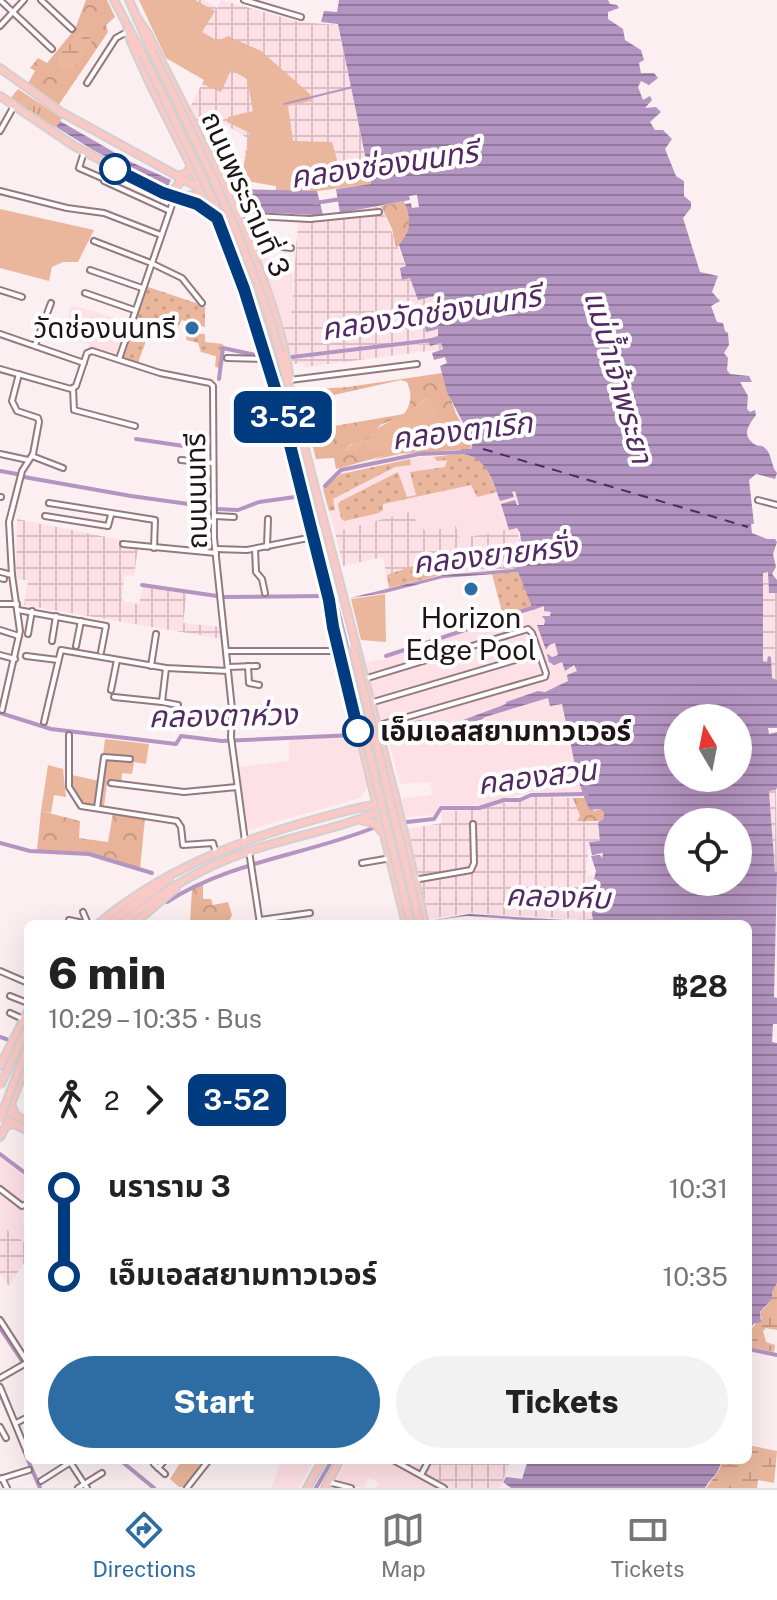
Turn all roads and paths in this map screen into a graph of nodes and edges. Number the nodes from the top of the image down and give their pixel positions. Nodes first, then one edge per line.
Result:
1 (0, 0) edge
2 (24, 0) edge
3 (41, 0) edge
4 (114, 0) edge
5 (129, 0) edge
6 (244, 0) edge
7 (13, 12) junction
8 (301, 17) dead end
9 (138, 19) junction
10 (0, 26) edge
11 (72, 29) dead end
12 (127, 29) junction
13 (52, 49) dead end
14 (0, 68) edge
15 (87, 83) dead end
16 (0, 96) edge
17 (14, 106) junction
18 (0, 131) edge
19 (84, 152) junction
20 (208, 157) junction
21 (190, 166) junction
22 (179, 176) junction
23 (218, 177) junction
24 (0, 191) edge
25 (204, 191) junction
26 (172, 196) junction
27 (232, 206) junction
28 (170, 211) junction
29 (379, 212) dead end
30 (236, 216) junction
31 (217, 218) junction
32 (242, 232) junction
33 (161, 235) junction
34 (225, 240) junction
35 (94, 241) dead end
36 (291, 248) dead end
37 (250, 251) junction
38 (151, 263) junction
39 (90, 270) dead end
40 (142, 288) junction
41 (0, 290) edge
42 (85, 293) dead end
43 (22, 297) dead end
44 (51, 303) dead end
45 (202, 303) dead end
46 (134, 310) junction
47 (0, 334) edge
48 (35, 345) junction
49 (268, 357) junction
50 (227, 358) dead end
51 (119, 359) junction
52 (84, 363) junction
53 (417, 364) dead end
54 (0, 369) edge
55 (19, 374) junction
56 (290, 380) junction
57 (73, 388) junction
58 (292, 395) junction
59 (135, 426) dead end
60 (0, 454) edge
61 (30, 458) junction
62 (181, 460) dead end
63 (213, 463) junction
64 (63, 468) dead end
65 (758, 500) dead end
66 (49, 503) dead end
67 (777, 505) edge
68 (111, 515) junction
69 (45, 516) dead end
70 (234, 517) dead end
71 (214, 519) junction
72 (268, 519) dead end
73 (200, 524) dead end
74 (313, 537) junction
75 (123, 544) dead end
76 (267, 547) junction
77 (154, 548) junction
78 (255, 549) junction
79 (216, 551) junction
80 (0, 572) edge
81 (12, 575) junction
82 (265, 593) dead end
83 (344, 603) junction
84 (0, 604) edge
85 (18, 607) junction
86 (32, 611) junction
87 (56, 616) junction
88 (81, 621) junction
89 (0, 630) edge
90 (28, 634) dead end
91 (156, 634) dead end
92 (19, 636) junction
93 (52, 641) dead end
94 (76, 646) dead end
95 (226, 651) junction
96 (341, 651) junction
97 (101, 652) dead end
98 (539, 653) junction
99 (0, 655) edge
100 (26, 656) dead end
101 (15, 659) junction
102 (58, 660) junction
103 (117, 660) junction
104 (151, 666) junction
105 (248, 666) junction
106 (257, 666) dead end
107 (166, 668) junction
108 (228, 669) junction
109 (364, 679) junction
110 (0, 682) edge
111 (9, 685) junction
112 (259, 685) dead end
113 (111, 690) dead end
114 (114, 697) dead end
115 (162, 702) junction
116 (370, 703) junction
117 (178, 705) dead end
118 (2, 710) dead end
119 (44, 722) dead end
120 (376, 726) junction
121 (69, 735) dead end
122 (130, 759) dead end
123 (380, 777) junction
124 (111, 783) dead end
125 (237, 787) junction
126 (373, 790) junction
127 (397, 803) junction
128 (376, 804) junction
129 (359, 807) junction
130 (97, 809) junction
131 (378, 812) junction
132 (357, 820) junction
133 (473, 824) dead end
134 (385, 837) junction
135 (245, 841) junction
136 (249, 851) junction
137 (216, 853) junction
138 (391, 858) junction
139 (362, 863) dead end
140 (182, 870) junction
141 (185, 880) junction
142 (408, 883) junction
143 (83, 912) dead end
144 (310, 913) dead end
145 (86, 920) edge
146 (103, 920) edge
147 (114, 920) edge
148 (126, 920) edge
149 (139, 920) edge
150 (260, 920) edge
151 (271, 920) edge
152 (407, 920) edge
153 (408, 920) edge
154 (421, 920) edge
155 (421, 920) edge
156 (0, 971) edge
157 (24, 981) edge
158 (10, 996) dead end
159 (24, 1001) edge
160 (10, 1013) dead end
161 (23, 1019) joint
162 (24, 1035) edge
163 (24, 1055) edge
164 (0, 1066) edge
165 (24, 1070) edge
166 (0, 1086) edge
167 (17, 1088) junction
168 (0, 1108) edge
169 (0, 1118) edge
170 (15, 1120) junction
171 (24, 1121) edge
172 (24, 1128) edge
173 (0, 1137) edge
174 (0, 1189) edge
175 (24, 1205) edge
176 (0, 1320) edge
177 (24, 1360) edge
178 (24, 1364) edge
179 (0, 1378) edge
180 (0, 1387) edge
181 (24, 1419) edge
182 (15, 1423) junction
183 (0, 1427) edge
184 (6, 1438) dead end
185 (24, 1445) edge
186 (67, 1464) edge
187 (74, 1464) edge
188 (159, 1464) edge
189 (206, 1464) edge
190 (321, 1464) edge
191 (338, 1464) edge
192 (400, 1464) edge
193 (427, 1464) edge
194 (29, 1470) dead end
195 (102, 1473) dead end
196 (165, 1474) dead end
197 (421, 1475) junction
198 (1, 1478) edge
199 (41, 1481) dead end
200 (326, 1485) edge
201 (85, 1486) edge
202 (7, 1488) edge
203 (78, 1488) edge
204 (187, 1488) edge
205 (307, 1488) edge
206 (351, 1488) edge
207 (444, 1488) edge

1 - 7 street
2 - 7 street
3 - 11 street
4 - 12 main road, ถนนพระรามที่ 3
5 - 9 main road, ถนนพระรามที่ 3
6 - 8 street
7 - 10 street
7 - 13 street
9 - 20 main road, ถนนพระรามที่ 3
9 - 58 main road, ถนนพระรามที่ 3, bridge
12 - 15 street
12 - 21 main road, ถนนพระรามที่ 3
12 - 49 main road, ถนนพระรามที่ 3, bridge
14 - 22 main road
16 - 17 main road
17 - 18 street
17 - 19 main road
19 - 26 main road
19 - 28 street
20 - 21 main road
20 - 23 main road, ถนนพระรามที่ 3
21 - 22 main road
21 - 25 main road, ถนนพระรามที่ 3
22 - 25 main road
22 - 26 main road
23 - 25 main road
23 - 27 main road, ถนนพระรามที่ 3
24 - 33 street
25 - 26 main road
25 - 27 main road
25 - 31 main road, ถนนพระรามที่ 3
26 - 28 street
26 - 31 main road
27 - 30 main road, ถนนพระรามที่ 3
28 - 33 street
29 - 30 street
30 - 32 main road, ถนนพระรามที่ 3
31 - 34 main road, ถนนพระรามที่ 3
32 - 34 main road
32 - 37 main road, ถนนพระรามที่ 3
33 - 38 street
34 - 49 main road, ถนนพระรามที่ 3
35 - 38 street
36 - 37 street
37 - 56 main road, ถนนพระรามที่ 3
38 - 40 street
38 - 45 street
39 - 40 street
40 - 46 street
41 - 43 street
42 - 46 street
44 - 48 street
46 - 51 street
47 - 48 street
48 - 52 street
49 - 50 street
49 - 74 main road, ถนนพระรามที่ 3
51 - 52 street, ถนนนนทรี
51 - 63 street, ถนนนนทรี
52 - 57 street
53 - 56 street
54 - 55 street
55 - 57 street
55 - 61 street
56 - 58 main road, ถนนพระรามที่ 3
57 - 59 street
58 - 83 main road, ถนนพระรามที่ 3
60 - 61 street
61 - 64 street
61 - 81 street
62 - 63 street
63 - 71 street, ถนนนนทรี
65 - 67 street
66 - 68 street
68 - 69 street
68 - 77 street
70 - 71 street
71 - 73 street
71 - 79 street, ถนนนนทรี
72 - 76 street
74 - 76 street
74 - 96 main road, ถนนพระรามที่ 3
75 - 77 street
76 - 78 street
77 - 79 street
78 - 79 street
78 - 82 street
79 - 95 street, ถนนนนทรี
80 - 81 street
81 - 85 street
83 - 109 main road, ถนนพระรามที่ 3
83 - 154 main road, ถนนพระรามที่ 3, bridge
84 - 85 street
85 - 86 street
85 - 92 street
86 - 87 street
86 - 90 street
87 - 88 street
87 - 93 street
88 - 94 street
88 - 97 street
89 - 92 street
91 - 104 street
92 - 101 street
95 - 96 street
95 - 108 street, ถนนนนทรี
96 - 123 main road, ถนนพระรามที่ 3
96 - 152 main road, ถนนพระรามที่ 3, bridge
98 - 109 street
98 - 116 street
98 - 120 street
99 - 101 street
100 - 102 street
101 - 111 street
102 - 103 street
102 - 119 street
103 - 104 street
103 - 113 street
104 - 107 street
105 - 106 street
105 - 108 street
105 - 112 street
107 - 108 street
107 - 115 street
108 - 125 street, ถนนนนทรี
109 - 116 main road, ถนนพระรามที่ 3
110 - 111 street
111 - 118 street
114 - 115 street
115 - 117 street
116 - 120 main road, ถนนพระรามที่ 3
120 - 123 main road, ถนนพระรามที่ 3
121 - 130 street
122 - 130 street
123 - 126 main road, ถนนพระรามที่ 3
123 - 127 main road, ถนนพระรามที่ 3
124 - 125 street
125 - 135 street, ถนนนนทรี
126 - 128 main road, ถนนพระรามที่ 3
126 - 129 main road
127 - 128 main road
127 - 131 main road
127 - 142 main road, ถนนพระรามที่ 3
128 - 129 main road
128 - 131 main road, ถนนพระรามที่ 3
129 - 135 main road
130 - 137 street
131 - 132 main road
131 - 134 main road, ถนนพระรามที่ 3
132 - 134 main road
132 - 136 main road
133 - 142 street
134 - 138 main road, ถนนพระรามที่ 3
135 - 137 main road
136 - 141 main road
136 - 150 street
137 - 140 main road
138 - 139 street
138 - 142 main road, ถนนพระรามที่ 3
140 - 146 main road
140 - 147 main road
141 - 148 main road
141 - 149 main road
142 - 153 main road, ถนนพระรามที่ 3
142 - 155 main road, ถนนพระรามที่ 3
143 - 145 street
144 - 151 street
156 - 157 street
158 - 159 street
160 - 161 street
161 - 164 main road
162 - 166 main road, bridge
163 - 169 main road, bridge
165 - 167 main road
166 - 167 main road
167 - 170 main road
168 - 170 main road
169 - 170 main road
170 - 171 main road
170 - 172 main road
170 - 173 main road
174 - 175 street
176 - 177 street
178 - 179 street
180 - 182 street
181 - 182 street
182 - 185 street
183 - 184 street
186 - 199 street
187 - 201 street
188 - 196 street
189 - 204 street
190 - 205 main road
191 - 200 main road
192 - 197 street
193 - 197 street
194 - 198 street
195 - 201 street
197 - 207 street
198 - 202 street
200 - 206 street
201 - 203 street

